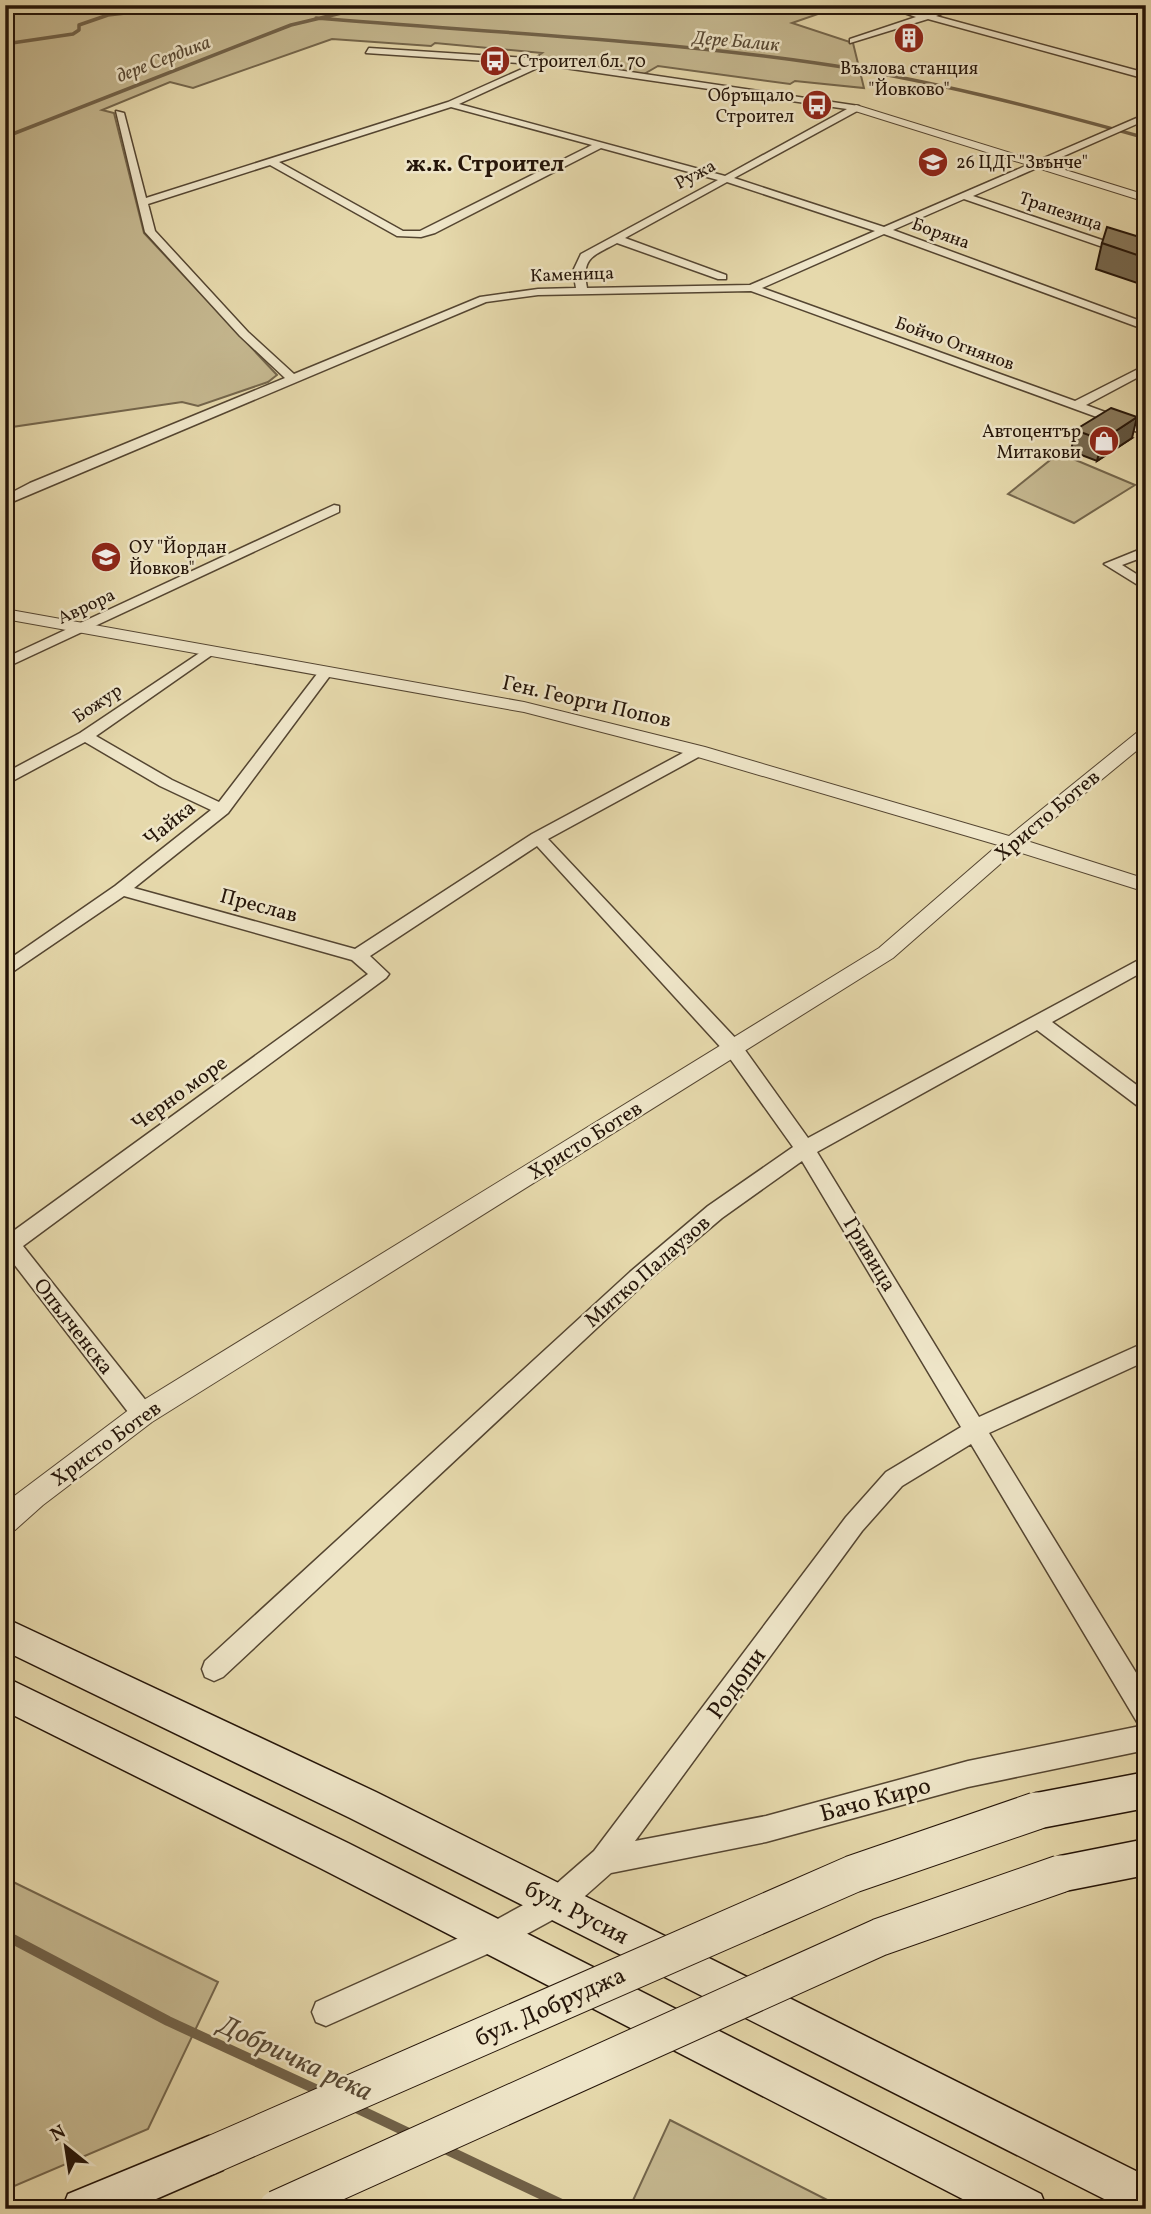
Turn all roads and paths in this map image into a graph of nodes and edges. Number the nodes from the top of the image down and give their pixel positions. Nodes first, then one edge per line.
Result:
1 (885, 5) edge
2 (959, 5) edge
3 (926, 17) junction
4 (853, 41) dead end
5 (369, 51) dead end
6 (543, 62) junction
7 (1146, 76) edge
8 (451, 104) junction
9 (856, 108) junction
10 (119, 113) dead end
11 (1146, 117) edge
12 (599, 145) junction
13 (270, 161) junction
14 (1034, 164) junction
15 (723, 178) junction
16 (964, 196) junction
17 (1146, 199) edge
18 (142, 203) junction
19 (885, 231) junction
20 (614, 238) junction
21 (1146, 259) edge
22 (722, 277) dead end
23 (752, 288) junction
24 (582, 291) junction
25 (1146, 327) edge
26 (1146, 368) edge
27 (292, 378) junction
28 (1075, 406) junction
29 (1146, 431) edge
30 (5, 501) edge
31 (334, 509) dead end
32 (1146, 551) edge
33 (1146, 586) edge
34 (5, 614) edge
35 (85, 629) junction
36 (207, 652) junction
37 (5, 664) edge
38 (325, 673) junction
39 (1146, 734) edge
40 (85, 736) junction
41 (698, 751) junction
42 (5, 780) edge
43 (222, 809) junction
44 (538, 838) junction
45 (1012, 843) junction
46 (1146, 886) edge
47 (121, 890) junction
48 (358, 956) junction
49 (1146, 962) edge
50 (5, 971) edge
51 (380, 974) joint
52 (1038, 1021) junction
53 (733, 1048) junction
54 (1146, 1102) edge
55 (805, 1149) junction
56 (7, 1243) edge
57 (1146, 1352) edge
58 (143, 1414) junction
59 (976, 1429) junction
60 (5, 1521) edge
61 (5, 1634) edge
62 (214, 1669) dead end
63 (5, 1693) edge
64 (1146, 1713) edge
65 (1146, 1737) edge
66 (1146, 1790) edge
67 (1146, 1857) edge
68 (604, 1861) junction
69 (557, 1902) junction
70 (493, 1937) junction
71 (326, 2012) dead end
72 (1146, 2198) edge
73 (83, 2209) edge
74 (277, 2209) edge
75 (1026, 2209) edge

1 - 3 street
2 - 3 street
3 - 4 street
3 - 7 street
5 - 6 street
6 - 8 street
6 - 9 street
8 - 12 street, Боряна
8 - 13 street
9 - 14 street
9 - 15 street, Ружа
10 - 18 street
11 - 14 street, Каменица
12 - 13 street
12 - 15 street, Боряна
13 - 18 street
14 - 16 street, Каменица
14 - 17 street
15 - 19 street, Боряна
15 - 20 street, Ружа
16 - 19 street, Каменица
16 - 21 street, Трапезица
18 - 27 street
19 - 23 street, Каменица
19 - 25 street, Боряна
20 - 22 street
20 - 24 street, Ружа
23 - 24 street, Каменица
23 - 28 street, Бойчо Огнянов
24 - 27 street, Каменица
26 - 28 street
27 - 30 street, Каменица
28 - 29 street, Бойчо Огнянов
31 - 35 street, Аврора
32 - 33 street
34 - 35 street, Ген. Георги Попов
35 - 36 street, Ген. Георги Попов
35 - 37 street, Аврора
36 - 38 street, Ген. Георги Попов
36 - 40 street, Божур
38 - 41 street, Ген. Георги Попов
38 - 43 street, Чайка
39 - 45 street, Христо Ботев
40 - 42 street, Божур
40 - 43 street
41 - 44 street
41 - 45 street, Ген. Георги Попов
43 - 47 street, Чайка
44 - 48 street
44 - 53 street, Гривица
45 - 46 street, Ген. Георги Попов
45 - 53 street, Христо Ботев
47 - 48 street, Преслав
47 - 50 street, Чайка
48 - 51 street, Преслав
49 - 52 street, Митко Палаузов
51 - 56 street, Черно море
52 - 54 street
52 - 55 street, Митко Палаузов
53 - 55 street, Гривица
53 - 58 street, Христо Ботев
55 - 59 street, Гривица
55 - 62 street, Митко Палаузов
56 - 58 street, Опълченска
57 - 59 street, Родопи
58 - 60 street, Христо Ботев
59 - 64 street, Гривица
59 - 68 street, Родопи
61 - 69 main road, бул. Русия
63 - 70 main road
65 - 68 street, Бачо Киро
66 - 73 main road, бул. Добруджа, bridge
67 - 74 main road, bridge
68 - 69 street, Родопи
69 - 70 street, Родопи
69 - 72 main road, бул. Русия
70 - 71 street, Родопи
70 - 75 main road

